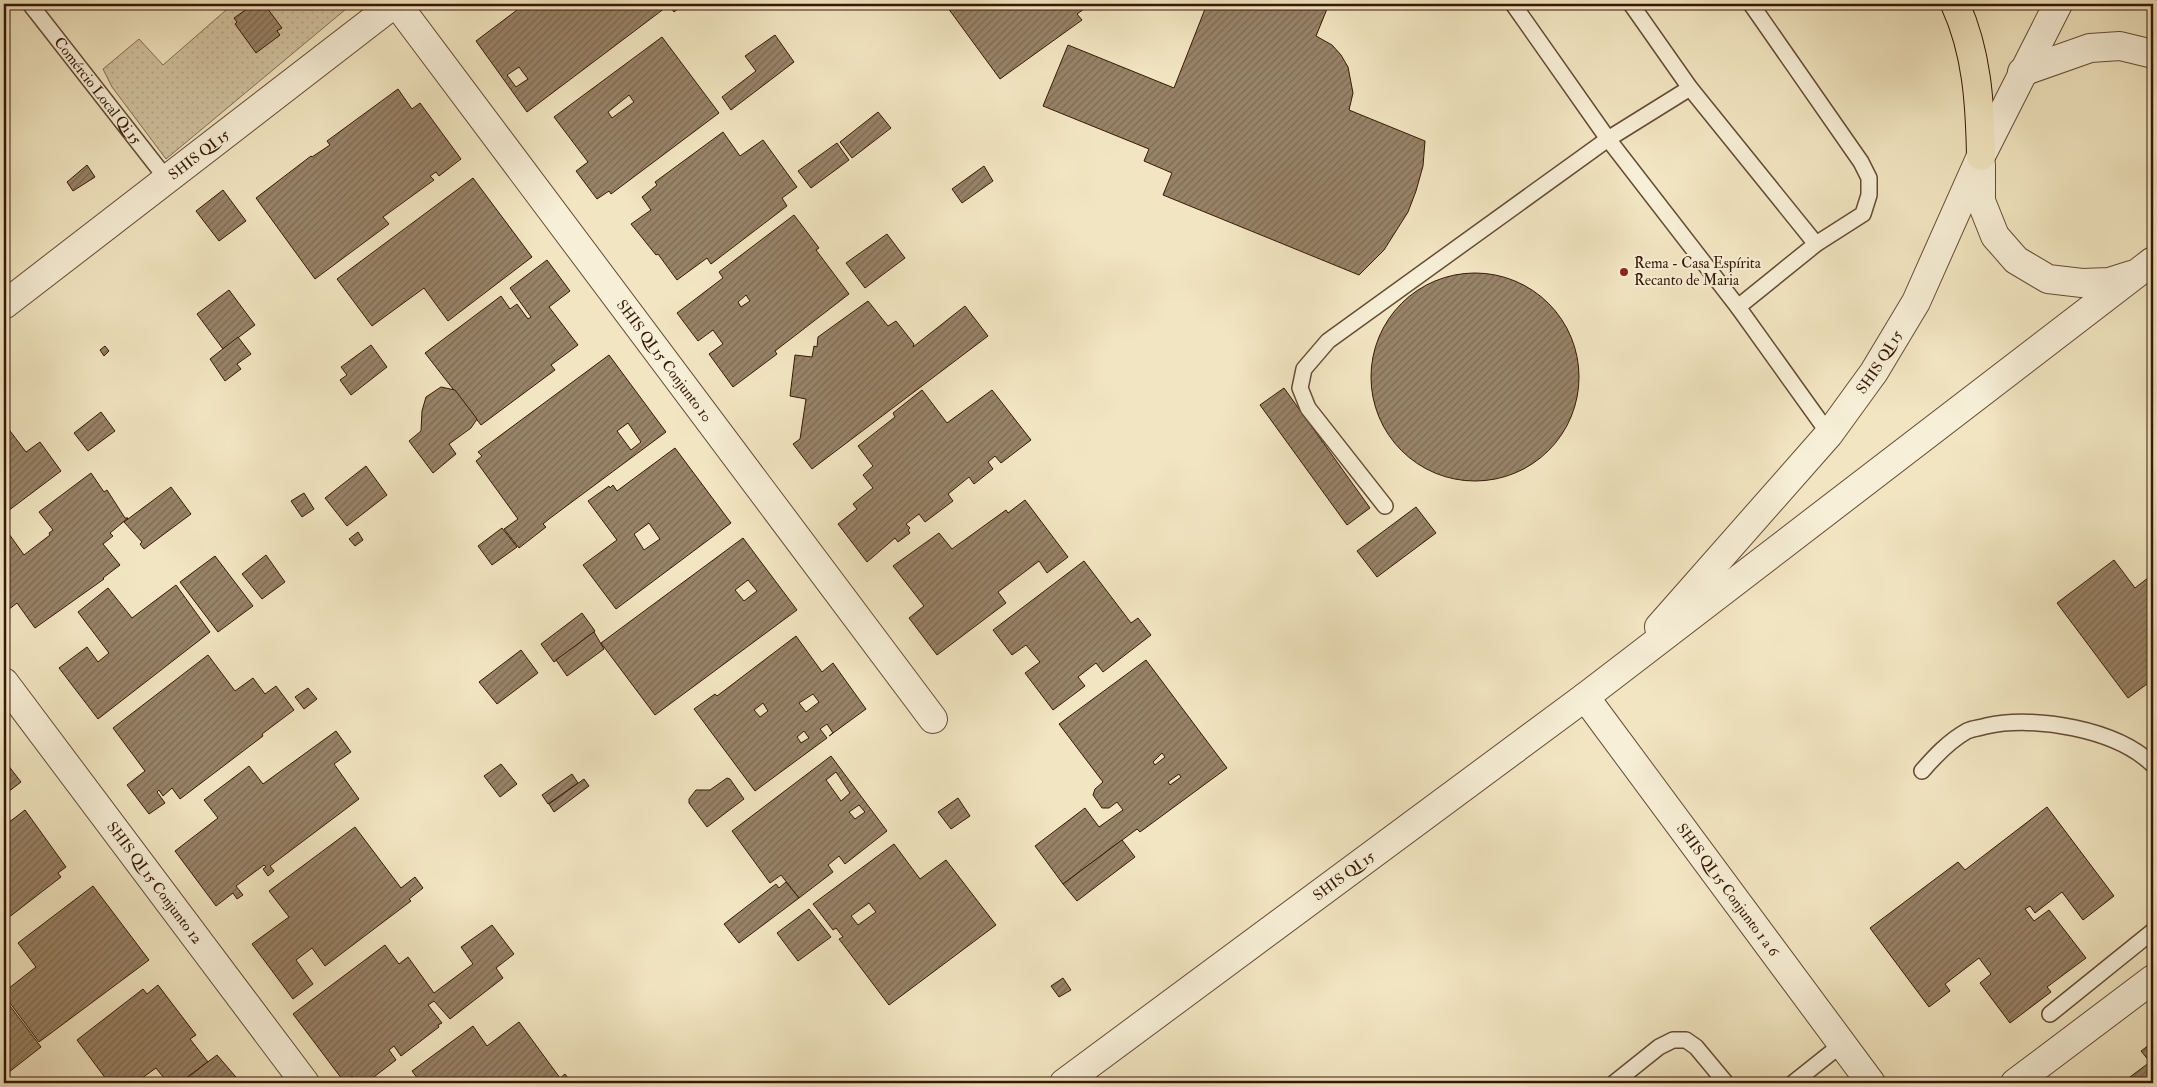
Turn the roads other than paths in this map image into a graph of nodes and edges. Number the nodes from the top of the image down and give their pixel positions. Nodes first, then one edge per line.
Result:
1 (30, 4) edge
2 (395, 4) edge
3 (1513, 4) edge
4 (1631, 4) edge
5 (1751, 4) edge
6 (1955, 4) edge
7 (2058, 4) edge
8 (2153, 54) edge
9 (2022, 72) junction
10 (1690, 88) junction
11 (1608, 138) junction
12 (1981, 156) junction
13 (166, 178) junction
14 (1816, 244) junction
15 (2146, 267) edge
16 (4, 305) edge
17 (1738, 307) junction
18 (1829, 434) junction
19 (1385, 506) dead end
20 (1623, 669) junction
21 (4, 682) edge
22 (1585, 698) junction
23 (934, 719) dead end
24 (2153, 765) edge
25 (1922, 771) dead end
26 (2153, 931) edge
27 (2153, 979) edge
28 (2050, 1014) dead end
29 (1842, 1044) junction
30 (305, 1083) edge
31 (1064, 1083) edge
32 (1614, 1083) edge
33 (1726, 1083) edge
34 (1793, 1083) edge
35 (1871, 1083) edge
36 (2016, 1083) edge

1 - 13 lane, Comércio Local Qi 15
2 - 13 street, SHIS QI 15
2 - 23 street, SHIS QI 15 Conjunto 10
3 - 11 lane
4 - 10 lane
5 - 14 lane
6 - 12 main road
7 - 9 street, SHIS QI 15
8 - 9 street
9 - 12 street, SHIS QI 15
10 - 11 lane
10 - 14 lane
11 - 17 lane
11 - 19 lane
12 - 15 street
12 - 18 street, SHIS QI 15
13 - 16 street, SHIS QI 15
14 - 17 lane
15 - 20 street, SHIS QI 15
17 - 18 lane
18 - 20 street, SHIS QI 15
20 - 22 street, SHIS QI 15
21 - 30 street, SHIS QI 15 Conjunto 12
22 - 29 street, SHIS QI 15 Conjunto 1 a 6
22 - 31 street, SHIS QI 15
24 - 25 lane
26 - 28 lane
27 - 36 street
29 - 34 lane
29 - 35 street, SHIS QI 15 Conjunto 1 a 6
32 - 33 lane

